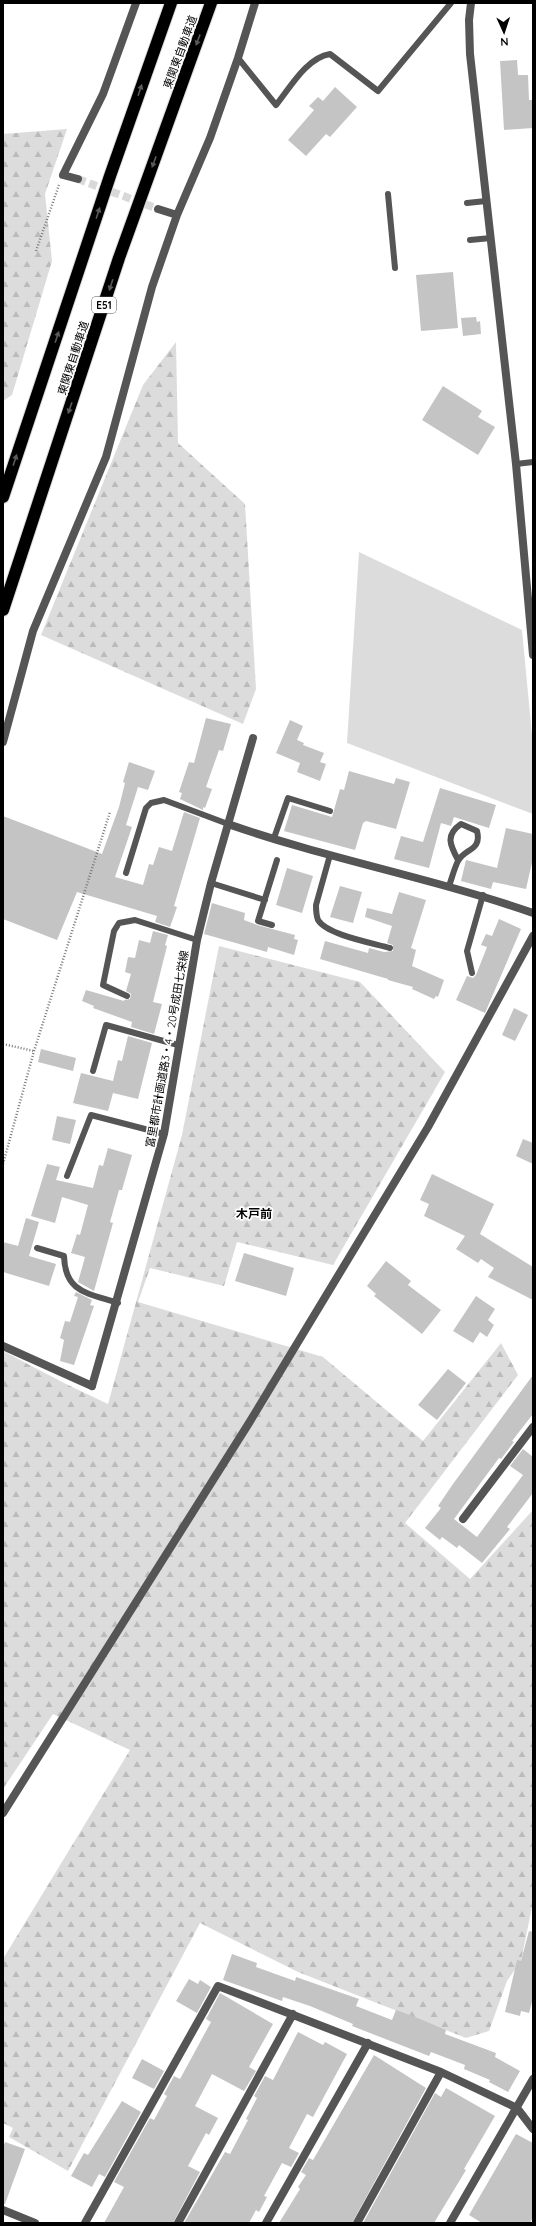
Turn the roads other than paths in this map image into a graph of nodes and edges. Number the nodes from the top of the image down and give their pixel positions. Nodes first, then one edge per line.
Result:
1 (136, 3) edge
2 (171, 3) edge
3 (211, 3) edge
4 (255, 3) edge
5 (451, 3) edge
6 (472, 3) edge
7 (238, 58) junction
8 (78, 179) tunnel mouth
9 (388, 194) dead end
10 (486, 201) junction
11 (467, 203) dead end
12 (158, 209) tunnel mouth
13 (177, 215) junction
14 (490, 238) junction
15 (470, 240) dead end
16 (395, 268) dead end
17 (533, 462) edge
18 (516, 464) junction
19 (3, 497) edge
20 (3, 610) edge
21 (531, 622) edge
22 (533, 654) edge
23 (253, 738) dead end
24 (3, 742) edge
25 (330, 811) dead end
26 (228, 824) junction
27 (274, 838) junction
28 (330, 855) junction
29 (277, 860) dead end
30 (458, 860) junction
31 (126, 873) dead end
32 (211, 883) junction
33 (449, 886) junction
34 (483, 895) junction
35 (265, 900) junction
36 (533, 913) edge
37 (272, 925) dead end
38 (533, 936) edge
39 (197, 940) junction
40 (390, 948) dead end
41 (472, 972) dead end
42 (128, 996) dead end
43 (178, 1045) junction
44 (93, 1071) dead end
45 (164, 1134) junction
46 (67, 1176) dead end
47 (37, 1248) dead end
48 (118, 1303) junction
49 (3, 1346) edge
50 (533, 1427) edge
51 (463, 1519) dead end
52 (3, 1813) edge
53 (293, 2014) junction
54 (368, 2043) junction
55 (441, 2072) junction
56 (533, 2079) edge
57 (517, 2108) junction
58 (533, 2129) edge
59 (3, 2210) edge
60 (35, 2223) edge
61 (86, 2223) edge
62 (178, 2223) edge
63 (266, 2223) edge
64 (357, 2223) edge
65 (450, 2223) edge

1 - 8 street
19 -> 2 highway, 東関東自動車道
3 -> 20 highway, 東関東自動車道 / E51
4 - 7 street
5 - 7 lane
6 - 10 street
7 - 13 street
9 - 16 lane
10 - 11 lane
10 - 14 street
12 - 13 street
13 - 24 street
14 - 15 lane
14 - 18 street
17 - 18 lane
18 - 21 street
21 - 22 street
23 - 26 street, 富里都市計画道路3・4・20号成田七栄線
25 - 27 lane
26 - 27 street
26 - 31 lane
26 - 32 street, 富里都市計画道路3・4・20号成田七栄線
27 - 28 street
28 - 33 street
28 - 40 lane
29 - 35 lane
30 - 30 lane
30 - 33 lane
32 - 35 lane
32 - 39 street, 富里都市計画道路3・4・20号成田七栄線
33 - 34 street
34 - 36 street
34 - 41 lane
35 - 37 lane
38 - 52 street
39 - 42 lane
39 - 43 street, 富里都市計画道路3・4・20号成田七栄線
43 - 44 lane
43 - 45 street, 富里都市計画道路3・4・20号成田七栄線
45 - 46 lane
45 - 48 street, 富里都市計画道路3・4・20号成田七栄線
47 - 48 lane
48 - 49 street, 富里都市計画道路3・4・20号成田七栄線
50 - 51 street
53 - 54 street
53 - 61 street
53 - 62 street
54 - 55 street
54 - 63 street
55 - 57 street
55 - 64 street
56 - 57 street
57 - 58 street
57 - 65 street
59 - 60 street

